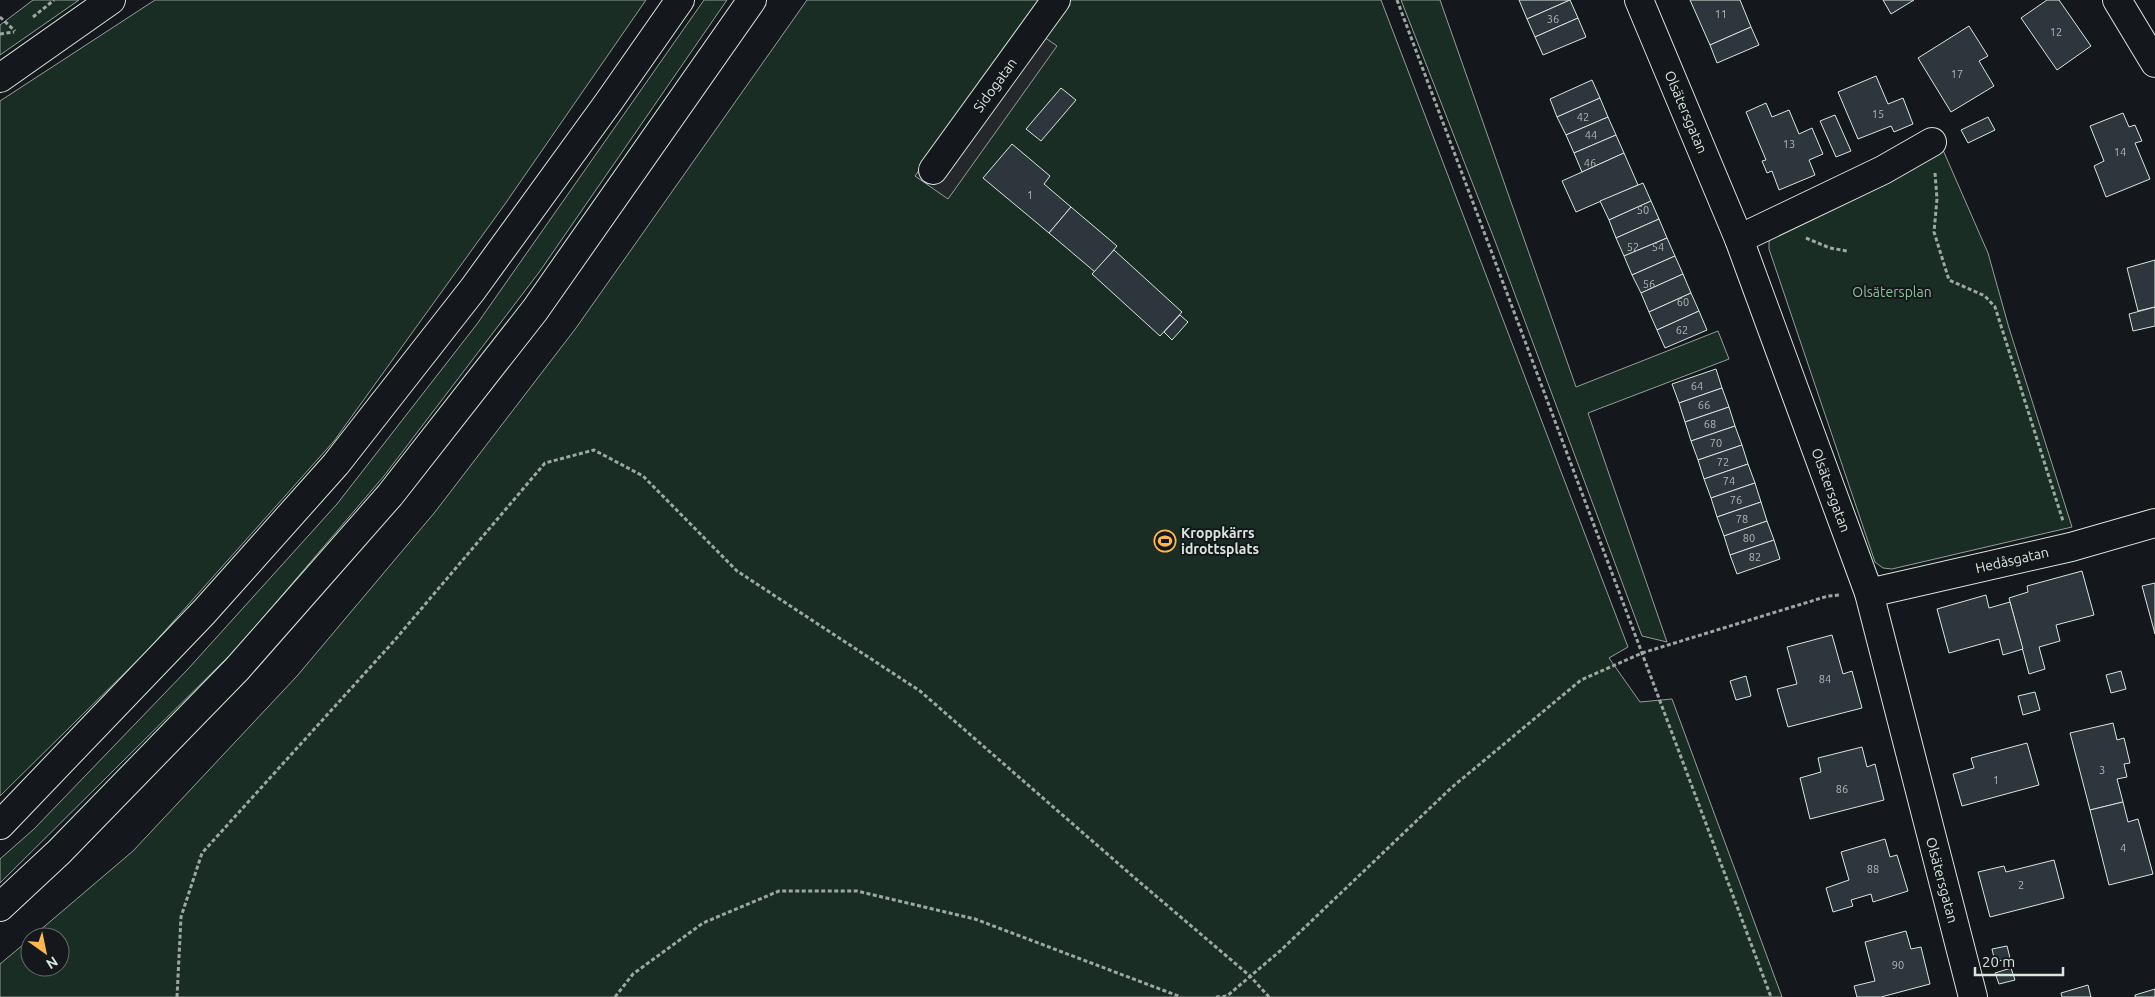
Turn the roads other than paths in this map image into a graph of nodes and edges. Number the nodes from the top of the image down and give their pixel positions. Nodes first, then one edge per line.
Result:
1 (111, 0) edge
2 (680, 0) edge
3 (752, 0) edge
4 (1056, 0) edge
5 (1639, 0) edge
6 (2117, 0) edge
7 (2155, 63) edge
8 (0, 78) edge
9 (1932, 142) road end
10 (933, 170) dead end
11 (1739, 239) junction
12 (2155, 523) edge
13 (1869, 593) junction
14 (0, 824) edge
15 (0, 907) edge
16 (1973, 997) edge

1 - 8 main road
2 - 14 main road
3 - 15 main road
4 - 10 main road, Sidogatan
5 - 11 main road, Olsätersgatan
6 - 7 main road
9 - 11 main road
11 - 13 main road, Olsätersgatan
12 - 13 main road, Hedåsgatan
13 - 16 main road, Olsätersgatan

